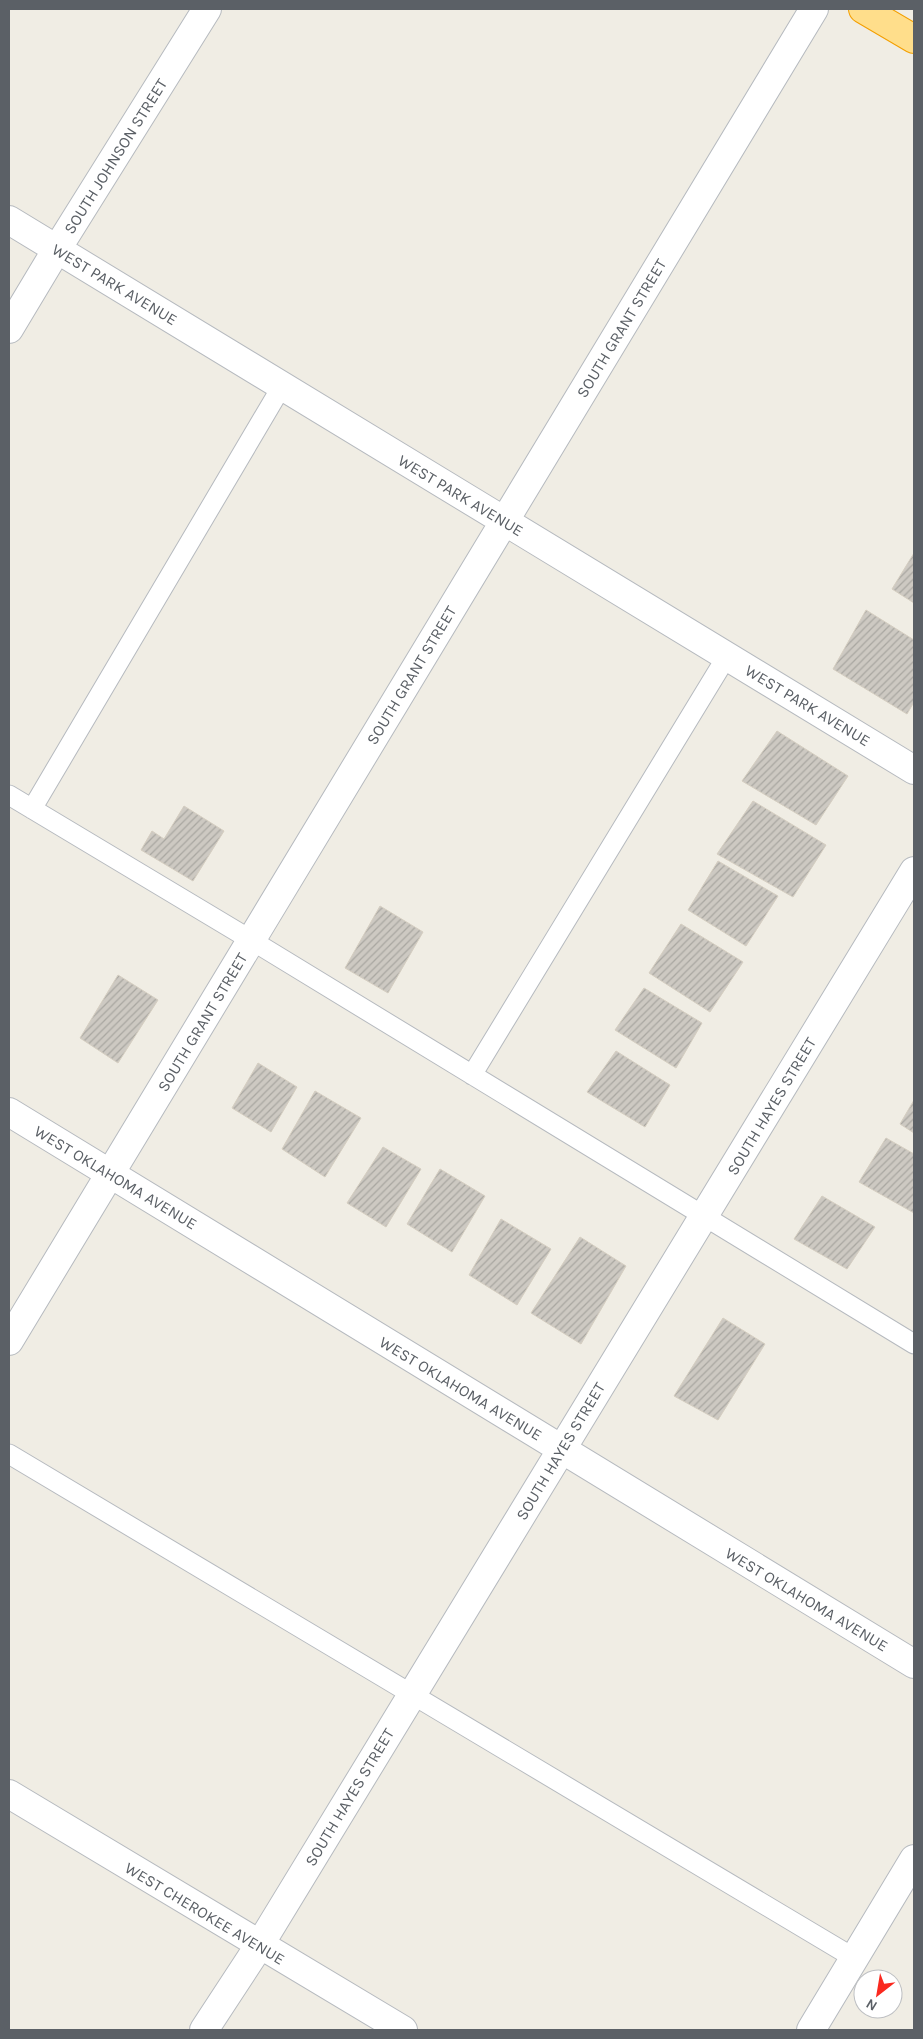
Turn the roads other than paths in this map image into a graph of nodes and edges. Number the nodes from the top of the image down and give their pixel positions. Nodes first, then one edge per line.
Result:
1 (207, 9) edge
2 (814, 9) edge
3 (863, 9) edge
4 (914, 39) edge
5 (9, 220) edge
6 (57, 249) junction
7 (9, 329) edge
8 (282, 386) junction
9 (504, 521) junction
10 (727, 656) junction
11 (914, 770) edge
12 (9, 795) edge
13 (32, 809) junction
14 (914, 871) edge
15 (251, 940) junction
16 (472, 1075) junction
17 (9, 1112) edge
18 (110, 1174) junction
19 (704, 1216) junction
20 (9, 1341) edge
21 (914, 1344) edge
22 (562, 1450) junction
23 (9, 1454) edge
24 (914, 1664) edge
25 (412, 1694) junction
26 (9, 1794) edge
27 (914, 1859) edge
28 (259, 1946) junction
29 (854, 1958) junction
30 (204, 2030) edge
31 (403, 2030) edge
32 (811, 2030) edge

1 - 6 street, SOUTH JOHNSON STREET
2 - 9 street, SOUTH GRANT STREET
3 - 4 highway
5 - 6 street, WEST PARK AVENUE
6 - 7 street, SOUTH JOHNSON STREET
6 - 8 street, WEST PARK AVENUE
8 - 9 street, WEST PARK AVENUE
8 - 13 lane
9 - 10 street, WEST PARK AVENUE
9 - 15 street, SOUTH GRANT STREET
10 - 11 street, WEST PARK AVENUE
10 - 16 lane
12 - 13 lane
13 - 15 lane
14 - 19 street, SOUTH HAYES STREET
15 - 16 lane
15 - 18 street, SOUTH GRANT STREET
16 - 19 lane
17 - 18 street, WEST OKLAHOMA AVENUE
18 - 20 street, SOUTH GRANT STREET
18 - 22 street, WEST OKLAHOMA AVENUE
19 - 21 lane
19 - 22 street, SOUTH HAYES STREET
22 - 24 street, WEST OKLAHOMA AVENUE
22 - 25 street, SOUTH HAYES STREET
23 - 25 lane
25 - 28 street, SOUTH HAYES STREET
25 - 29 lane
26 - 28 street, WEST CHEROKEE AVENUE
27 - 29 street
28 - 30 street, SOUTH HAYES STREET
28 - 31 street, WEST CHEROKEE AVENUE
29 - 32 street

